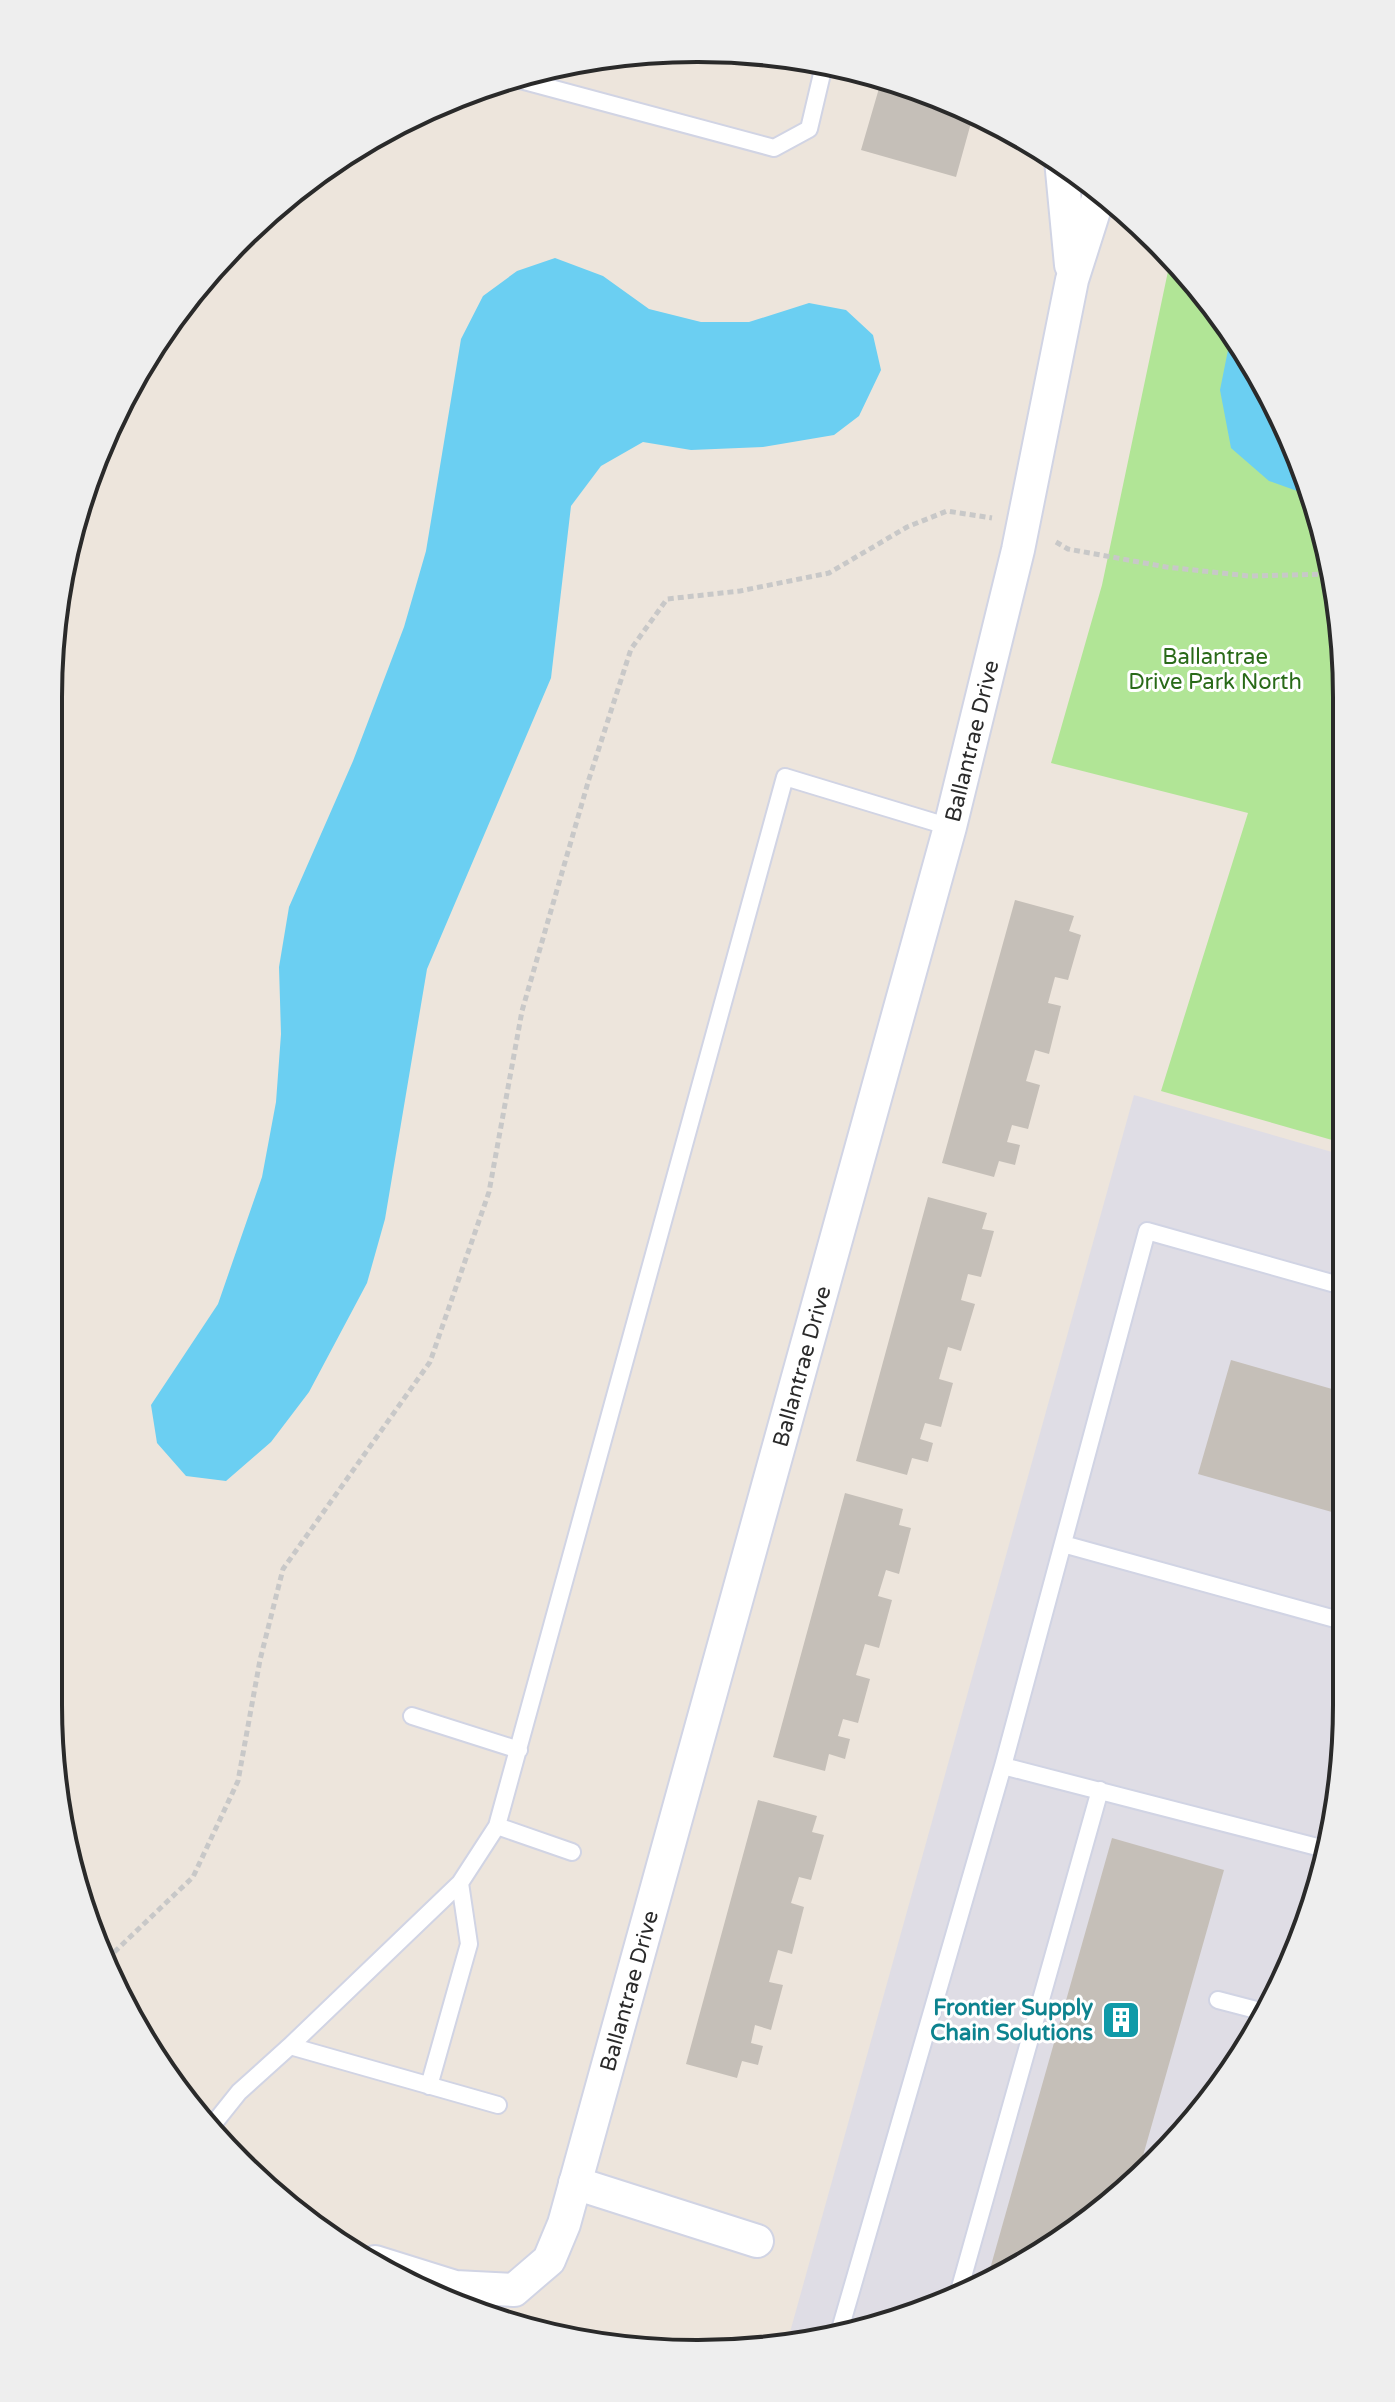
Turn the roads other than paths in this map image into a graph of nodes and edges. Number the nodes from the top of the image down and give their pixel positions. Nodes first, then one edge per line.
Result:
1 (822, 74) edge
2 (534, 84) edge
3 (1063, 177) edge
4 (1096, 203) edge
5 (1072, 280) junction
6 (950, 827) junction
7 (1333, 1283) edge
8 (1063, 1544) junction
9 (1333, 1618) edge
10 (412, 1716) dead end
11 (519, 1750) junction
12 (1003, 1766) junction
13 (1100, 1790) junction
14 (497, 1826) junction
15 (1316, 1847) edge
16 (572, 1852) dead end
17 (460, 1883) junction
18 (1218, 2000) dead end
19 (1255, 2010) edge
20 (290, 2046) junction
21 (429, 2086) junction
22 (498, 2105) dead end
23 (217, 2120) edge
24 (575, 2183) junction
25 (757, 2241) dead end
26 (421, 2277) edge
27 (961, 2282) edge
28 (842, 2323) edge

1 - 2 lane
3 - 5 street, Ballantrae Drive
4 - 5 street, Ballantrae Drive
5 - 6 street, Ballantrae Drive
6 - 11 lane
6 - 24 street, Ballantrae Drive
7 - 8 lane
8 - 9 lane
8 - 12 lane
10 - 11 lane
11 - 14 lane
12 - 13 lane
12 - 28 lane
13 - 15 lane
13 - 27 lane
14 - 16 lane
14 - 17 lane
17 - 20 lane
17 - 21 lane
18 - 19 lane
20 - 21 lane
20 - 23 lane
21 - 22 lane
24 - 25 street
24 - 26 street, Ballantrae Drive

